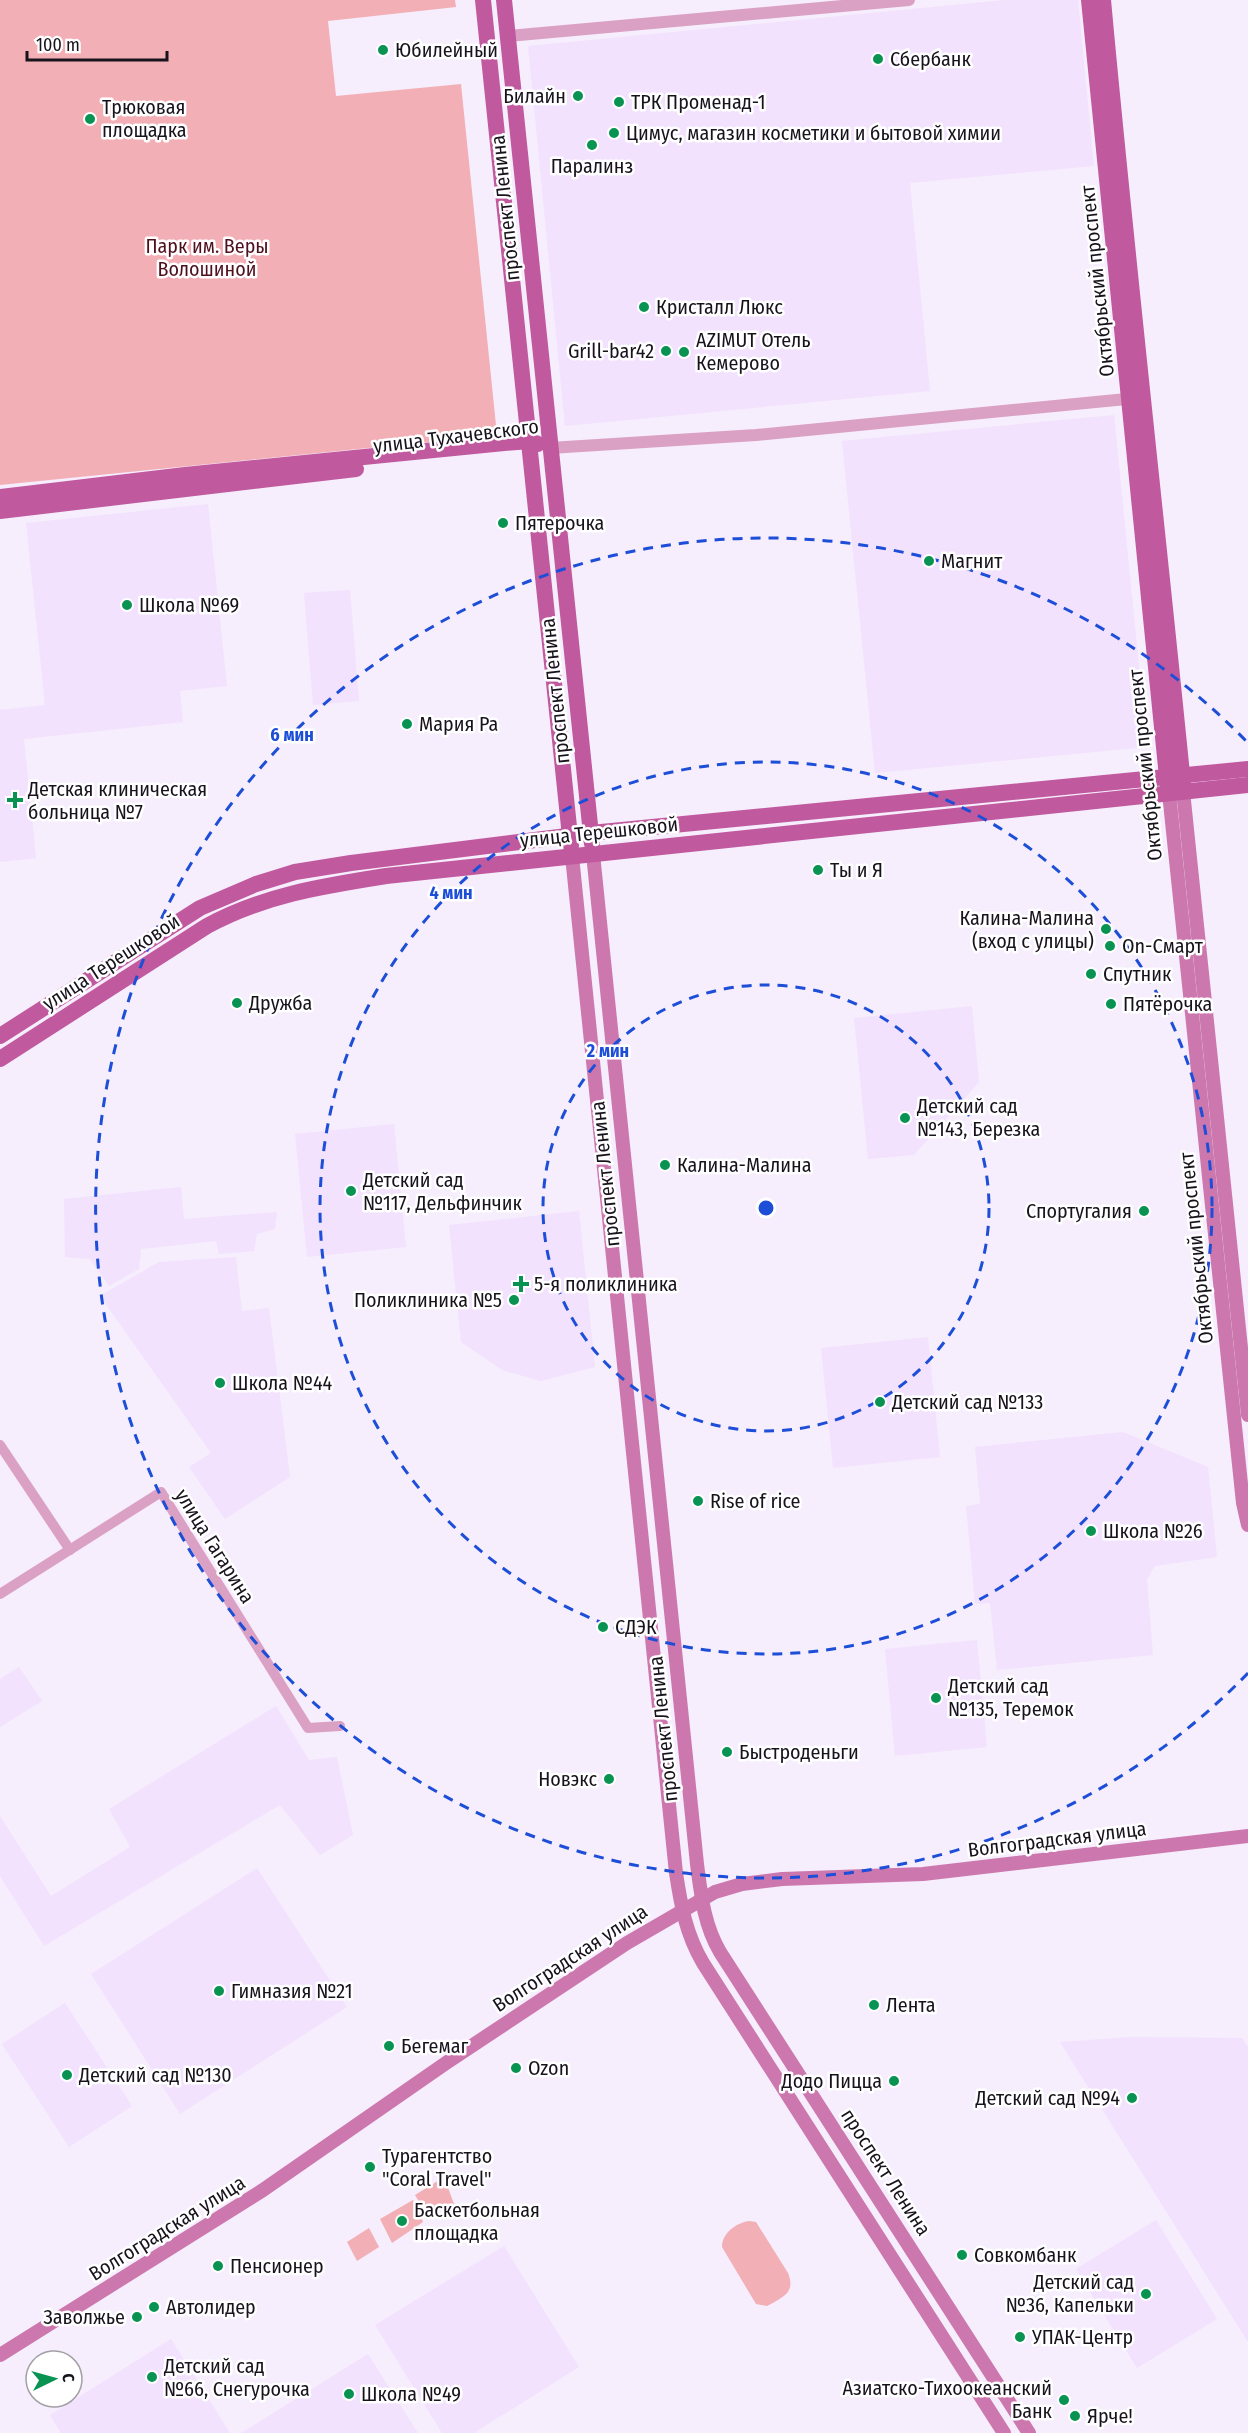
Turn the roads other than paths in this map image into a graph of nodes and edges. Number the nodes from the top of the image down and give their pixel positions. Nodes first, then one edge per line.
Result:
1 (483, 0) edge
2 (504, 0) edge
3 (909, 0) edge
4 (1089, 0) edge
5 (1103, 0) edge
6 (508, 36) junction
7 (487, 39) junction
8 (1137, 398) junction
9 (531, 446) junction
10 (550, 448) junction
11 (0, 497) edge
12 (0, 511) edge
13 (1248, 769) edge
14 (1175, 784) junction
15 (1248, 785) edge
16 (591, 833) junction
17 (570, 836) junction
18 (593, 854) junction
19 (572, 856) junction
20 (0, 1035) edge
21 (0, 1059) edge
22 (606, 1190) junction
23 (632, 1227) junction
24 (1248, 1415) edge
25 (0, 1445) edge
26 (1248, 1525) edge
27 (70, 1550) junction
28 (0, 1594) edge
29 (340, 1726) dead end
30 (1248, 1836) edge
31 (702, 1899) junction
32 (681, 1910) junction
33 (0, 2355) edge
34 (1004, 2433) edge
35 (1029, 2433) edge

1 - 7 main road, проспект Ленина
2 - 6 main road, проспект Ленина
3 - 6 street
4 - 8 main road, Октябрьский проспект
5 - 8 main road, Октябрьский проспект
6 - 7 main road
6 - 10 main road, проспект Ленина
7 - 9 main road, проспект Ленина
8 - 10 street
8 - 14 main road, Октябрьский проспект
9 - 10 main road, улица Тухачевского
9 - 11 main road, улица Тухачевского
9 - 12 main road, улица Тухачевского
9 - 17 main road, проспект Ленина
10 - 16 main road, проспект Ленина
13 - 14 main road, улица Терешковой
14 - 15 main road, улица Терешковой
14 - 16 main road, улица Терешковой
14 - 18 main road, улица Терешковой
14 - 24 main road, Октябрьский проспект
14 - 26 main road, Октябрьский проспект
16 - 17 main road, улица Терешковой
16 - 18 main road, проспект Ленина
17 - 19 main road, проспект Ленина
17 - 20 main road, улица Терешковой
18 - 19 main road, улица Терешковой
18 - 23 main road, проспект Ленина
19 - 21 main road, улица Терешковой
19 - 22 main road, проспект Ленина
22 - 23 main road
22 - 32 main road, проспект Ленина
23 - 31 main road, проспект Ленина
25 - 27 street
27 - 28 street
27 - 29 street, улица Гагарина
30 - 31 main road, Волгоградская улица
31 - 32 main road, Волгоградская улица
31 - 35 main road, проспект Ленина
32 - 33 main road, Волгоградская улица
32 - 34 main road, проспект Ленина

